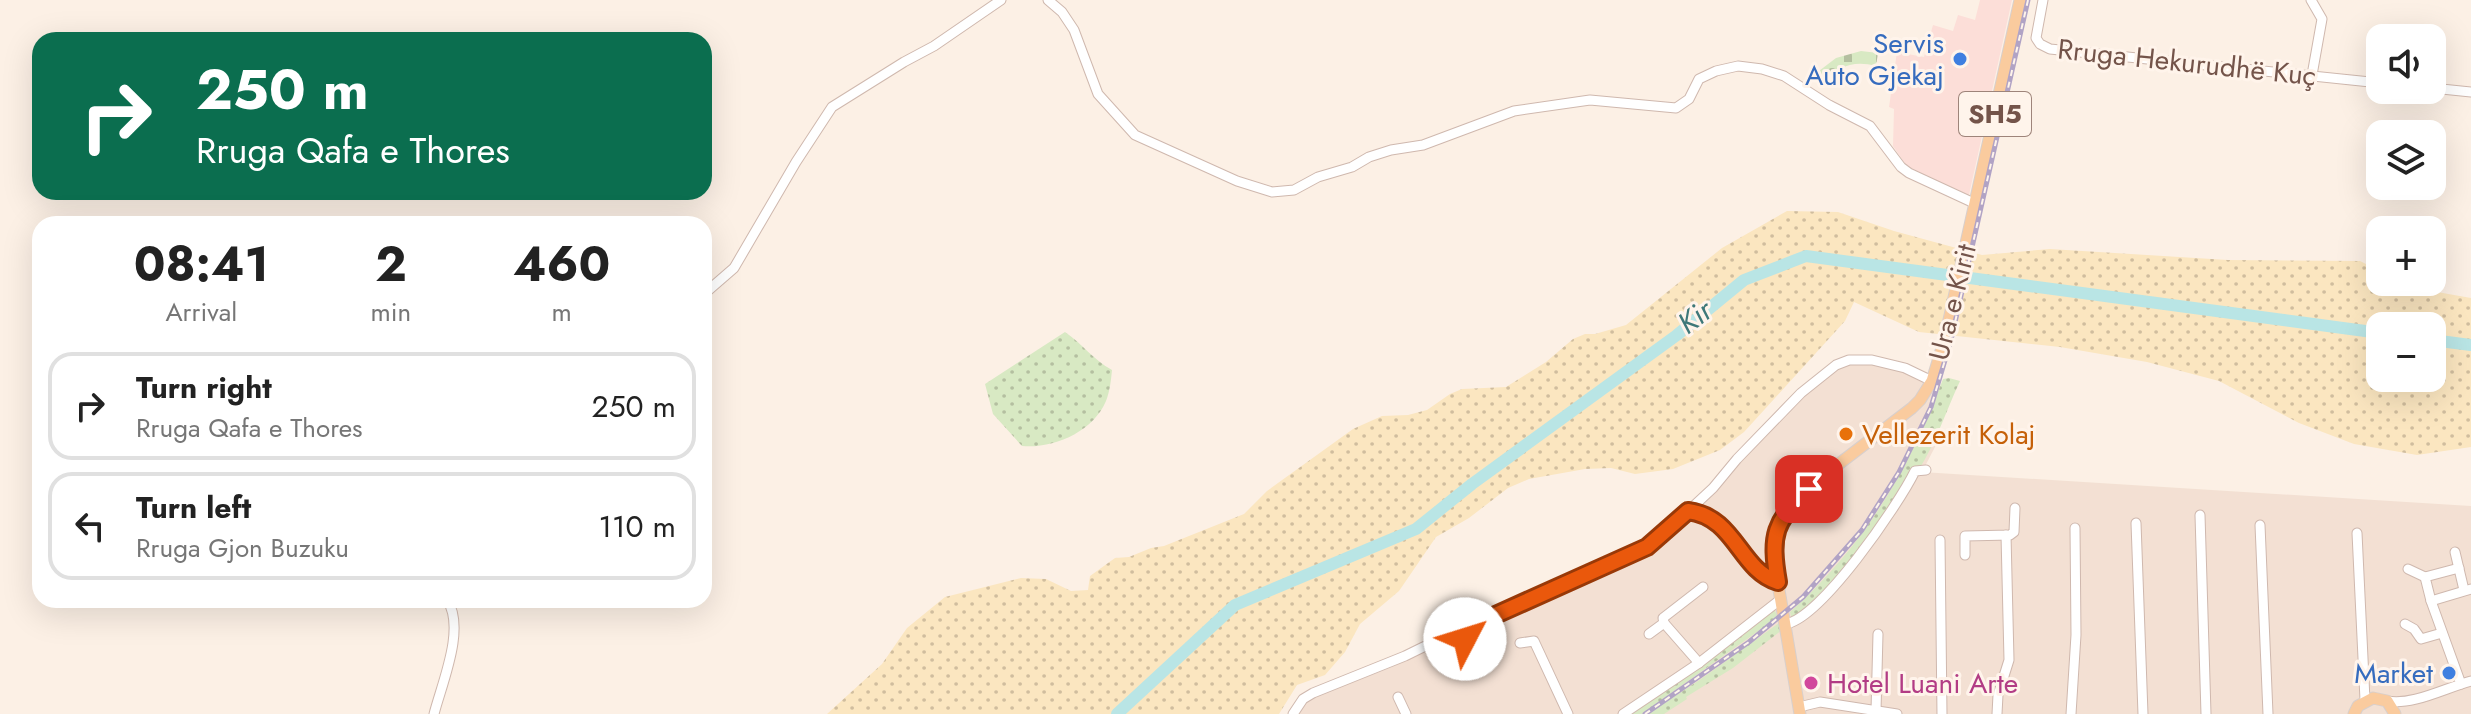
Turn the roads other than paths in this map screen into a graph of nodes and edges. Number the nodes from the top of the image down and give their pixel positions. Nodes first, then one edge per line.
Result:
1 (1001, 0) edge
2 (1048, 0) edge
3 (2020, 0) edge
4 (2043, 0) edge
5 (2311, 0) edge
6 (2312, 75) junction
7 (2366, 81) edge
8 (2446, 89) edge
9 (2471, 92) edge
10 (1976, 204) junction
11 (712, 287) edge
12 (1933, 379) junction
13 (1926, 470) dead end
14 (2015, 508) dead end
15 (1688, 511) junction
16 (2200, 515) dead end
17 (2136, 523) dead end
18 (2260, 525) dead end
19 (2075, 528) dead end
20 (2357, 533) dead end
21 (2006, 535) junction
22 (1940, 540) dead end
23 (2455, 552) dead end
24 (1965, 555) dead end
25 (2459, 568) junction
26 (2408, 569) dead end
27 (2425, 577) junction
28 (1778, 582) junction
29 (1703, 587) dead end
30 (2468, 590) edge
31 (1781, 599) junction
32 (2431, 601) junction
33 (451, 608) edge
34 (1664, 623) junction
35 (1785, 624) junction
36 (2405, 624) dead end
37 (1471, 626) junction
38 (2442, 633) junction
39 (1649, 634) dead end
40 (1878, 634) dead end
41 (1520, 643) dead end
42 (1699, 663) junction
43 (1478, 670) dead end
44 (2466, 682) edge
45 (1398, 697) dead end
46 (2365, 700) junction
47 (2387, 701) junction
48 (2410, 702) junction
49 (1800, 711) edge
50 (1876, 711) junction
51 (434, 714) edge
52 (1293, 714) edge
53 (1406, 714) edge
54 (1568, 714) edge
55 (1623, 714) edge
56 (1897, 714) edge
57 (1942, 714) edge
58 (1997, 714) edge
59 (2071, 714) edge
60 (2143, 714) edge
61 (2206, 714) edge
62 (2268, 714) edge
63 (2354, 714) edge
64 (2398, 714) edge

1 - 11 street
2 - 10 street
3 - 10 main road, SH5
4 - 6 street, Rruga Hekurudhë Kuç
5 - 6 street
6 - 7 street, Rruga Hekurudhë Kuç
8 - 9 street
10 - 12 main road, Ura e Kirit / SH5
12 - 15 street
12 - 28 main road, SH5
13 - 35 street
14 - 21 street
15 - 28 street
15 - 37 street
16 - 61 street
17 - 60 street
18 - 62 street
19 - 59 street
20 - 46 street
21 - 24 street
21 - 58 street
22 - 57 street
23 - 25 street
25 - 27 street
25 - 30 street
26 - 27 street
27 - 32 street
28 - 31 main road, SH5
29 - 34 street
30 - 32 street
31 - 35 main road, SH5
31 - 42 street
32 - 38 street
33 - 51 street
34 - 39 street
34 - 42 street
35 - 49 main road, SH5
36 - 38 street
37 - 43 street
37 - 52 street
38 - 44 street
40 - 50 street
41 - 54 street
42 - 55 street
44 - 48 street
45 - 53 street
46 - 47 main road
46 - 63 main road
47 - 48 street
47 - 64 main road
48 - 64 street
49 - 50 street
50 - 56 street

